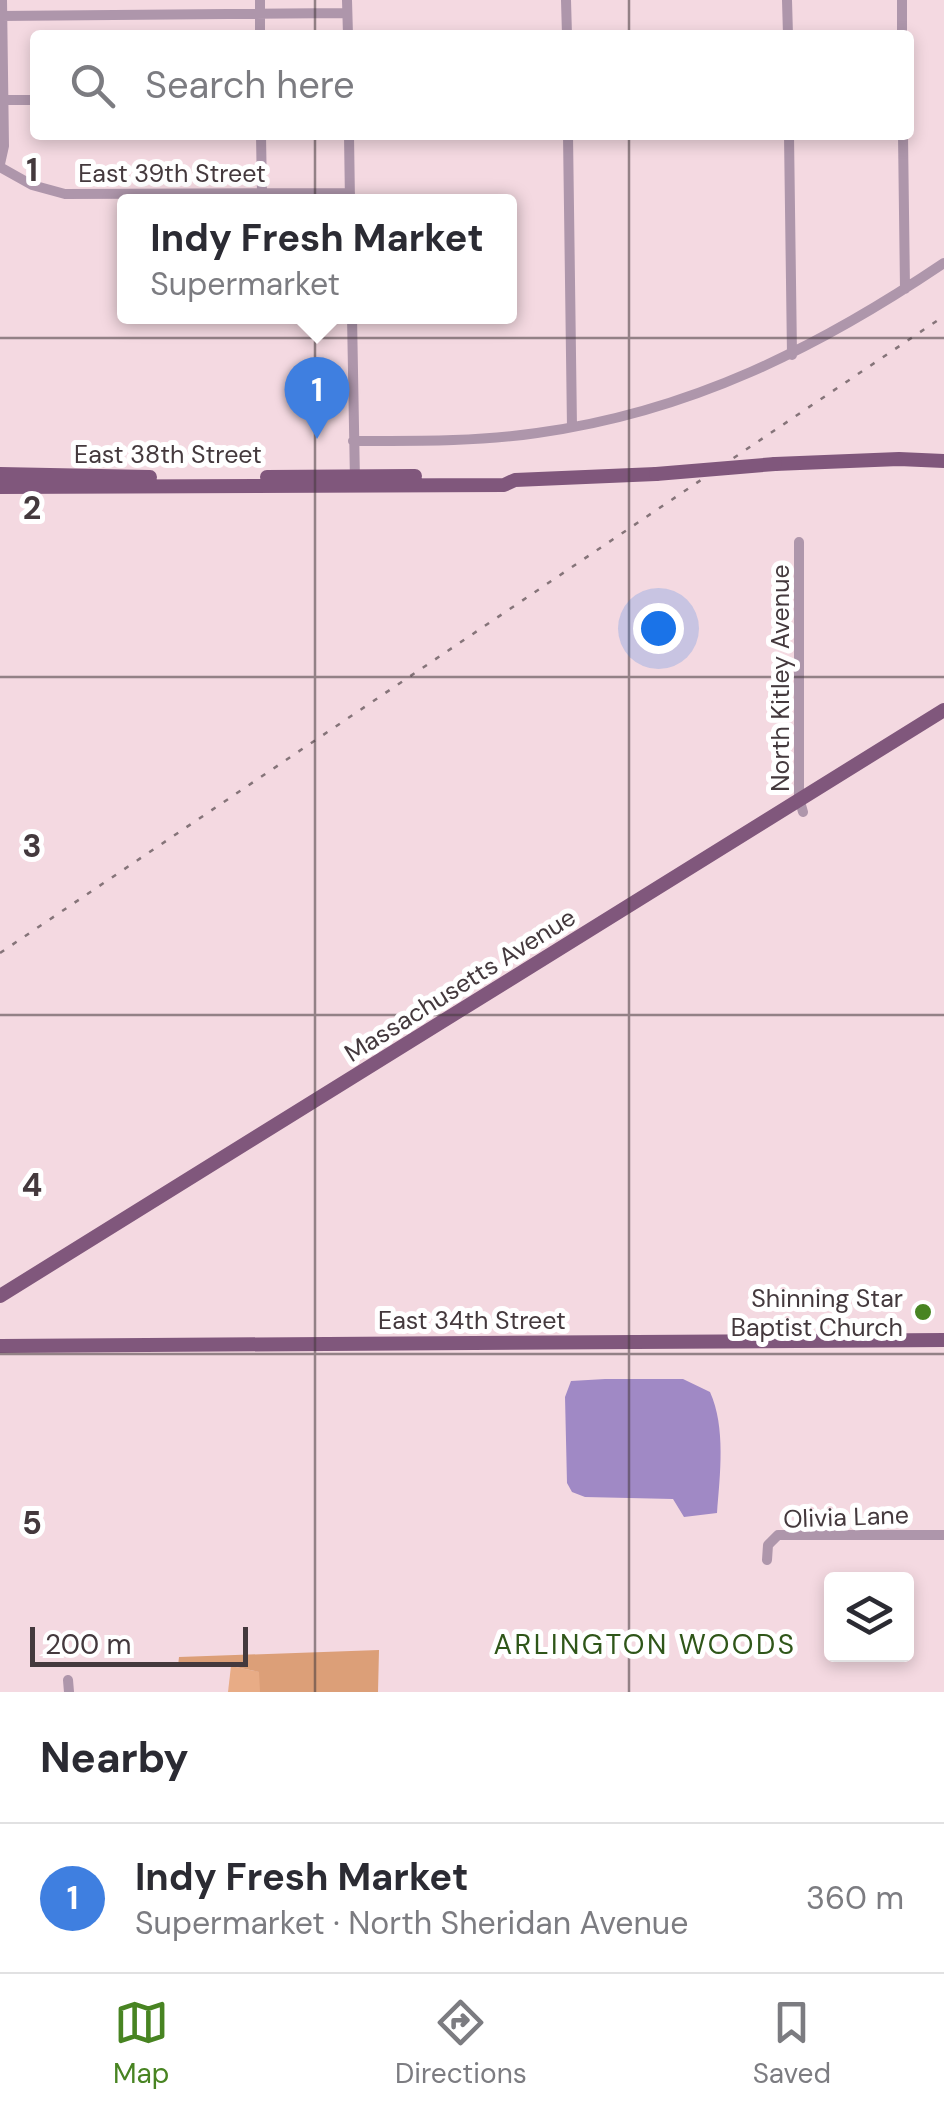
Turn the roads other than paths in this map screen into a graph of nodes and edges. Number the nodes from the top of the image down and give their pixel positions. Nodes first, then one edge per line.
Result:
1 (2, 0) edge
2 (87, 0) edge
3 (174, 0) edge
4 (260, 0) edge
5 (347, 0) edge
6 (566, 0) edge
7 (788, 0) edge
8 (902, 0) edge
9 (348, 13) junction
10 (174, 14) junction
11 (260, 14) junction
12 (87, 15) junction
13 (1, 16) edge
14 (260, 30) edge
15 (348, 30) edge
16 (566, 30) edge
17 (788, 30) edge
18 (902, 30) edge
19 (3, 100) junction
20 (30, 100) edge
21 (262, 140) edge
22 (349, 140) edge
23 (568, 140) edge
24 (789, 140) edge
25 (903, 140) edge
26 (0, 165) edge
27 (262, 193) junction
28 (284, 194) edge
29 (350, 194) edge
30 (944, 263) edge
31 (905, 289) junction
32 (352, 324) edge
33 (792, 355) junction
34 (572, 427) junction
35 (353, 441) junction
36 (940, 458) edge
37 (0, 474) edge
38 (355, 482) junction
39 (0, 488) edge
40 (799, 542) dead end
41 (944, 710) edge
42 (801, 805) junction
43 (0, 1296) edge
44 (944, 1340) edge
45 (0, 1346) edge
46 (944, 1534) edge
47 (767, 1560) dead end

1 - 13 street
2 - 12 street
3 - 10 street
4 - 11 street
5 - 9 street
6 - 16 street
7 - 17 street
8 - 18 street
9 - 11 street
9 - 15 street
10 - 11 street
10 - 12 street
11 - 14 street
12 - 13 street
13 - 19 street
19 - 20 street
19 - 26 street
21 - 27 street
22 - 29 street
23 - 34 street
24 - 33 street
25 - 31 street
26 - 27 street, East 39th Street
27 - 28 street, East 39th Street
30 - 31 street
31 - 33 street
32 - 35 street
33 - 34 street
34 - 35 street
35 - 38 street
36 - 38 main road, East 38th Street, bridge
37 - 38 main road, East 38th Street
38 - 39 main road, East 38th Street
40 - 42 street, North Kitley Avenue
41 - 42 main road, Massachusetts Avenue
42 - 43 main road, Massachusetts Avenue
44 - 45 main road, East 34th Street
46 - 47 street, Olivia Lane

